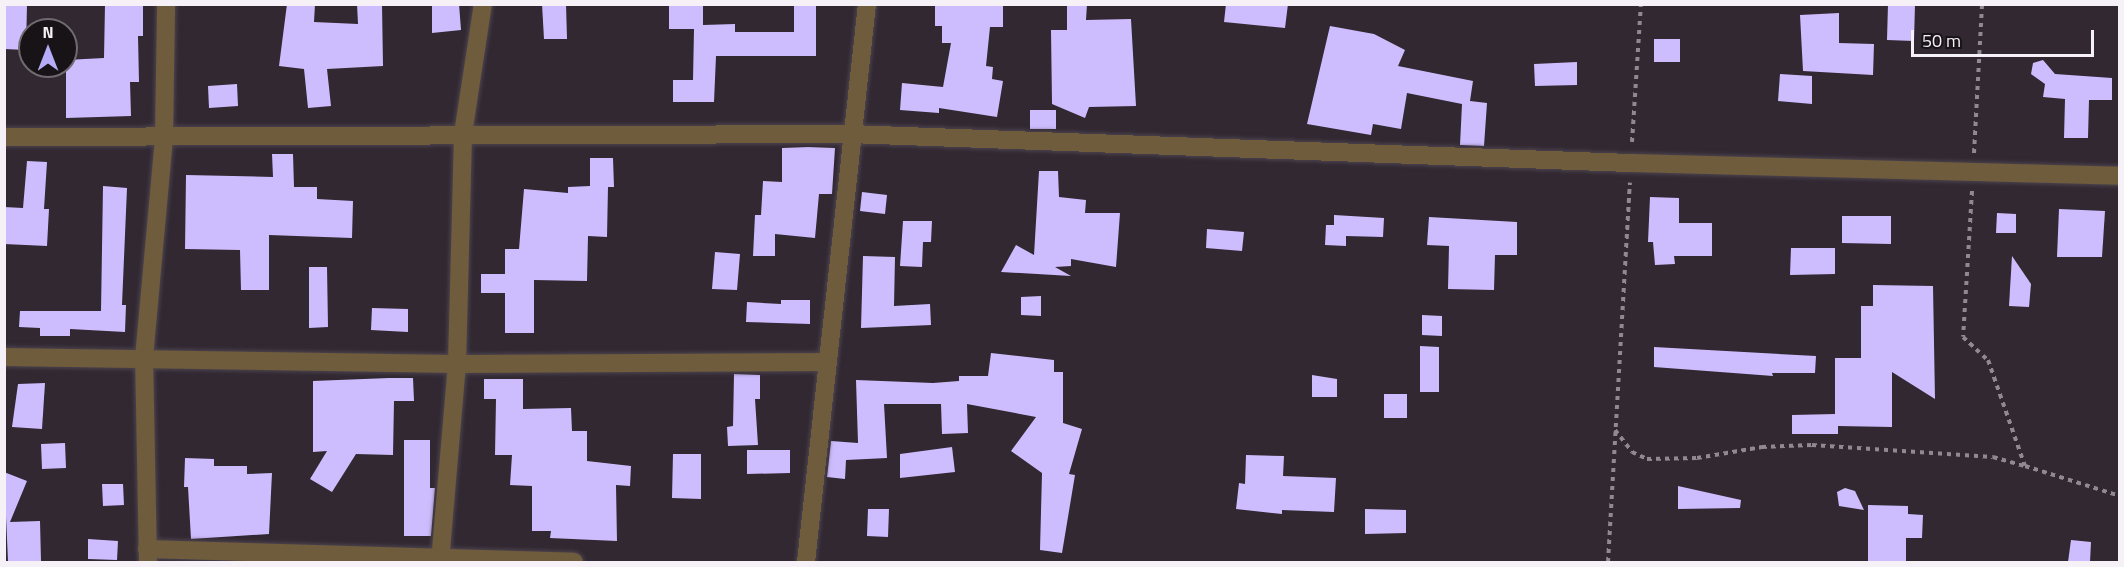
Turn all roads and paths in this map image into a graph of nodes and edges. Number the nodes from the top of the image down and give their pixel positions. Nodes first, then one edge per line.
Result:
1 (166, 4) edge
2 (483, 4) edge
3 (867, 4) edge
4 (1641, 4) edge
5 (464, 134) junction
6 (850, 134) junction
7 (4, 137) edge
8 (164, 137) junction
9 (1631, 163) junction
10 (2120, 176) edge
11 (1963, 337) dead end
12 (4, 357) edge
13 (144, 358) junction
14 (827, 362) junction
15 (457, 364) junction
16 (1614, 429) junction
17 (2025, 466) junction
18 (2120, 495) edge
19 (148, 556) edge
20 (441, 560) edge
21 (574, 562) edge
22 (806, 562) edge
23 (1608, 562) edge

1 - 8 street
2 - 5 street
3 - 6 street
4 - 9 path
5 - 6 street
5 - 8 street
5 - 15 street
6 - 9 street
6 - 14 street
7 - 8 street
8 - 13 street
9 - 10 street
9 - 16 path
11 - 17 path
12 - 13 street
13 - 15 street
13 - 19 street
14 - 15 street
14 - 22 street
15 - 20 street
16 - 17 path
16 - 23 path
17 - 18 path
19 - 20 street
20 - 21 street

